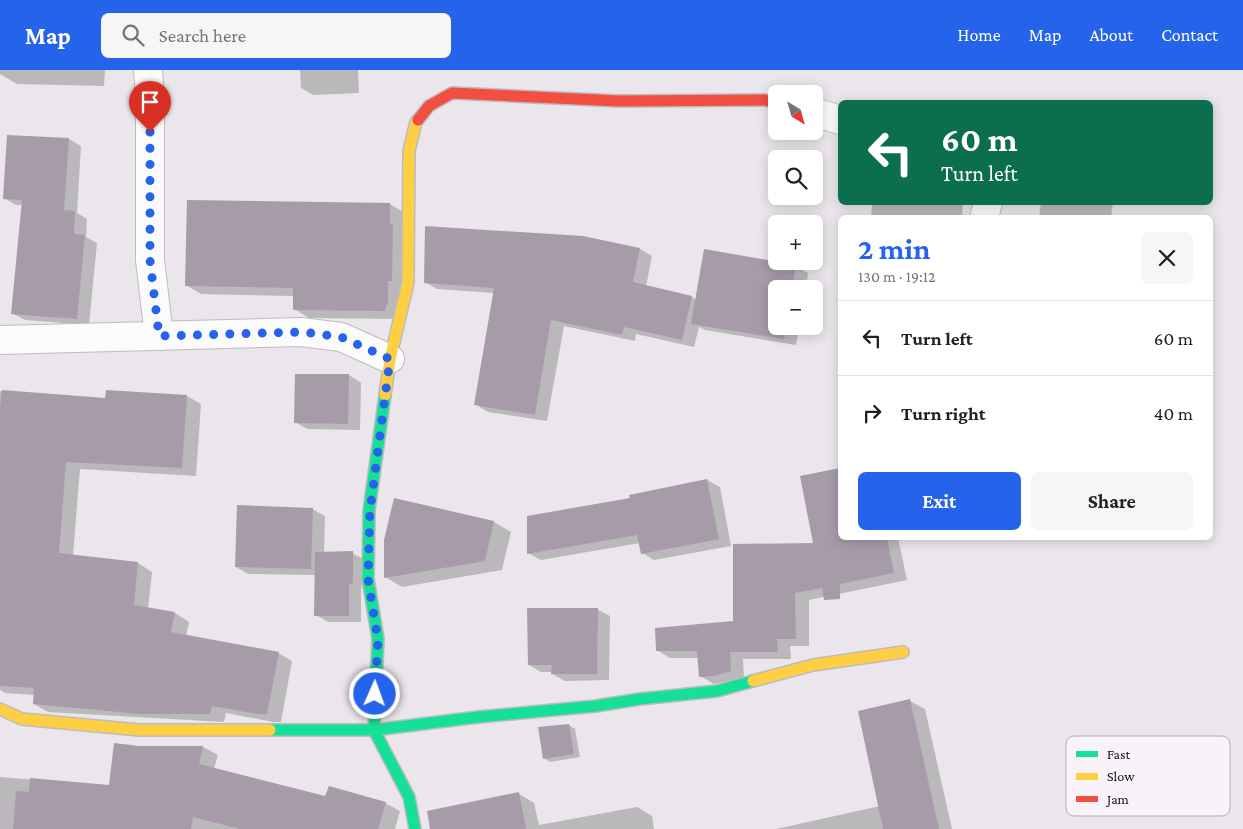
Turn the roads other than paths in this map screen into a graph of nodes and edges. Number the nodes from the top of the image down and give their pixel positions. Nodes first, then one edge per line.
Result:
1 (148, 70) edge
2 (768, 101) edge
3 (823, 115) edge
4 (838, 119) edge
5 (159, 336) junction
6 (0, 340) edge
7 (390, 359) junction
8 (903, 652) dead end
9 (0, 710) edge
10 (374, 730) junction
11 (415, 829) edge

1 - 5 street
2 - 7 street
3 - 4 street
5 - 6 street
5 - 7 street
7 - 10 street
8 - 10 street
9 - 10 street
10 - 11 street

